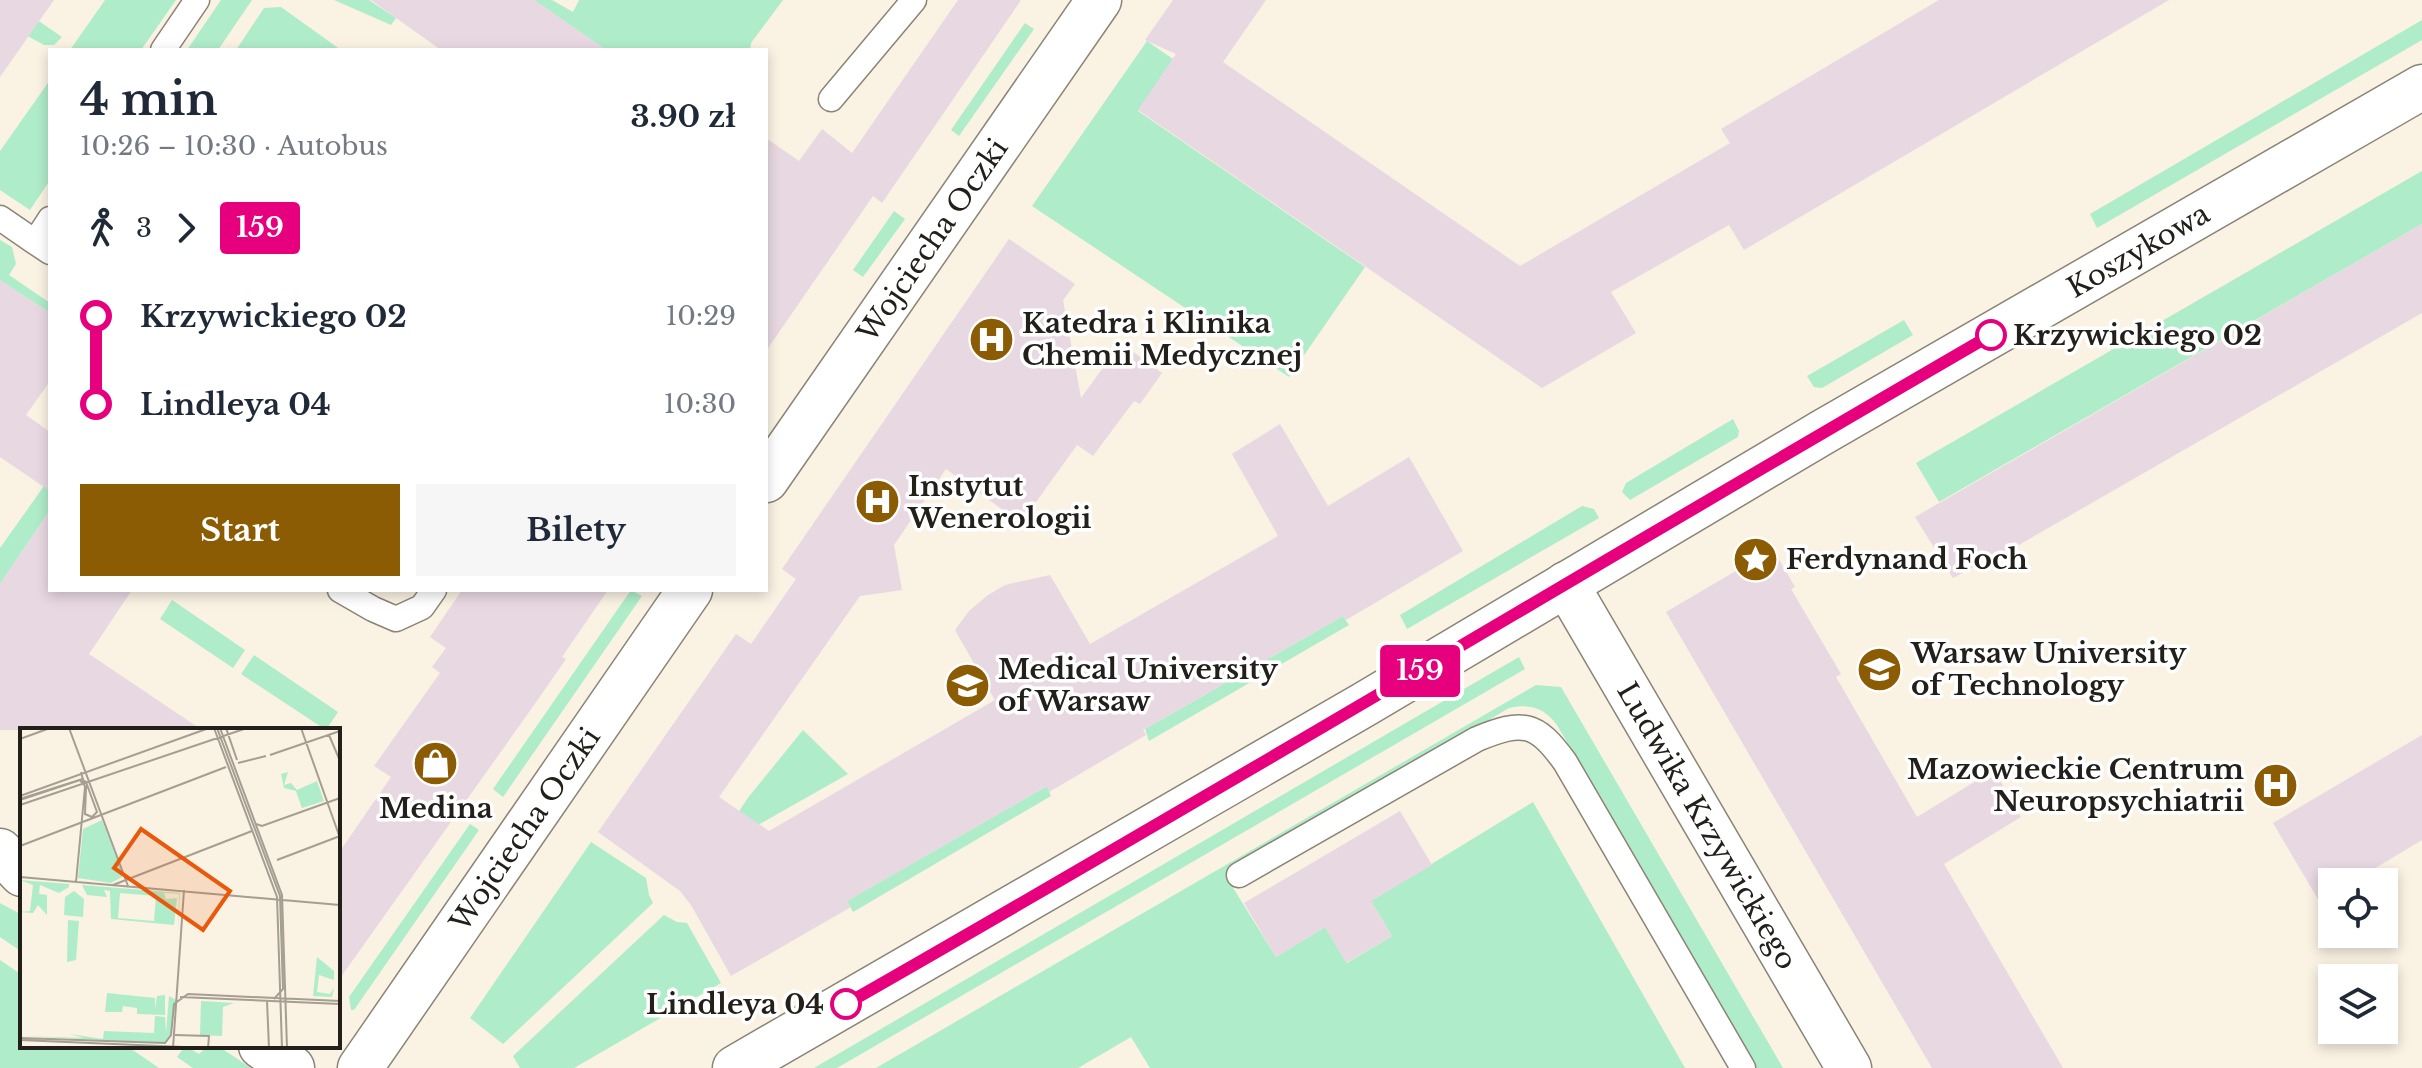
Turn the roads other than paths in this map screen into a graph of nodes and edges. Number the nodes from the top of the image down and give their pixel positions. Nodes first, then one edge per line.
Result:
1 (197, 0) edge
2 (914, 0) edge
3 (1099, 0) edge
4 (164, 48) edge
5 (2422, 87) edge
6 (831, 99) dead end
7 (0, 218) edge
8 (48, 226) edge
9 (42, 247) edge
10 (768, 477) edge
11 (1566, 584) junction
12 (343, 592) edge
13 (433, 592) edge
14 (689, 592) edge
15 (0, 851) edge
16 (20, 872) edge
17 (1239, 875) dead end
18 (0, 883) edge
19 (20, 891) edge
20 (264, 1048) edge
21 (292, 1068) edge
22 (360, 1068) edge
23 (735, 1068) edge
24 (1743, 1068) edge
25 (1849, 1068) edge

1 - 4 lane
2 - 6 lane
3 - 10 street, Wojciecha Oczki
5 - 11 street, Koszykowa
7 - 9 lane
8 - 9 lane
11 - 23 street, Koszykowa
11 - 25 street, Ludwika Krzywickiego
12 - 13 lane
14 - 22 street, Wojciecha Oczki
15 - 16 street
17 - 24 lane
18 - 19 street
20 - 21 street

